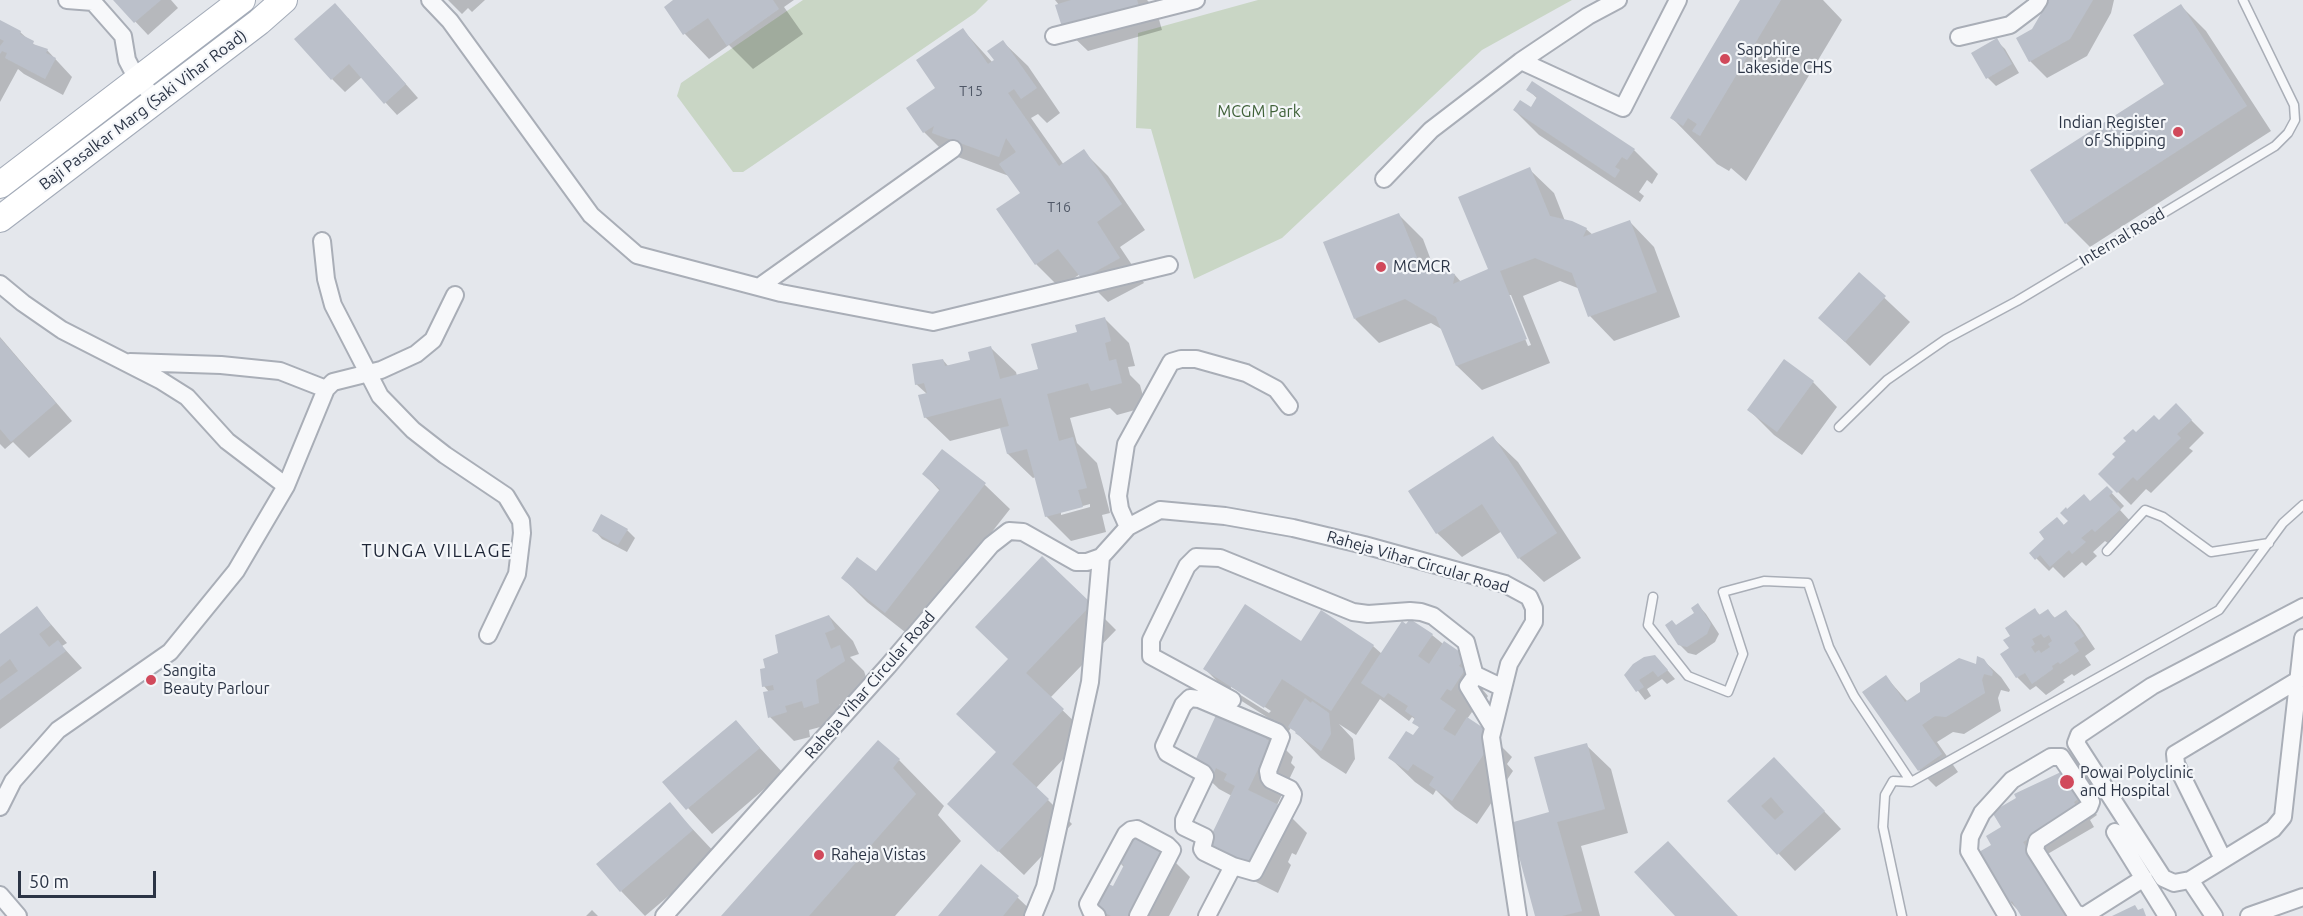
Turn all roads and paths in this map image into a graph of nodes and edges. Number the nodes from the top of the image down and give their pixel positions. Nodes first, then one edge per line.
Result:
1 (67, 0) edge
2 (242, 0) edge
3 (284, 0) edge
4 (430, 0) edge
5 (1196, 0) edge
6 (1618, 0) edge
7 (1678, 0) edge
8 (2039, 0) edge
9 (2242, 0) edge
10 (1054, 36) dead end
11 (1959, 37) dead end
12 (1521, 61) junction
13 (138, 81) junction
14 (157, 99) junction
15 (953, 149) dead end
16 (1384, 179) dead end
17 (0, 185) edge
18 (0, 219) edge
19 (322, 241) dead end
20 (1169, 265) dead end
21 (0, 284) edge
22 (759, 287) junction
23 (455, 295) dead end
24 (122, 362) junction
25 (369, 373) junction
26 (326, 389) junction
27 (1288, 406) dead end
28 (1839, 427) dead end
29 (286, 486) junction
30 (2303, 505) edge
31 (1128, 527) junction
32 (2269, 543) junction
33 (2107, 551) dead end
34 (1101, 557) junction
35 (1653, 597) dead end
36 (2303, 607) edge
37 (488, 634) dead end
38 (2303, 638) edge
39 (1475, 676) junction
40 (2298, 680) junction
41 (1503, 688) junction
42 (1232, 700) dead end
43 (1493, 727) junction
44 (1911, 782) junction
45 (0, 807) edge
46 (2115, 832) dead end
47 (2223, 859) junction
48 (1233, 866) junction
49 (2144, 878) junction
50 (2190, 880) junction
51 (0, 895) edge
52 (2303, 897) edge
53 (18, 916) edge
54 (664, 916) edge
55 (1033, 916) edge
56 (1097, 916) edge
57 (1138, 916) edge
58 (1207, 916) edge
59 (1518, 916) edge
60 (1902, 916) edge
61 (2007, 916) edge
62 (2084, 916) edge
63 (2167, 916) edge
64 (2214, 916) edge
65 (2249, 916) edge

1 - 13 street
2 - 13 main road, Baji Pasalkar Marg (Saki Vihar Road)
3 - 14 main road, Baji Pasalkar Marg (Saki Vihar Road)
4 - 22 street
5 - 10 street
6 - 12 street
7 - 12 street
8 - 11 street
9 - 28 lane, Internal Road
12 - 16 street
13 - 14 street
13 - 17 main road, Baji Pasalkar Marg (Saki Vihar Road)
14 - 18 main road, Baji Pasalkar Marg (Saki Vihar Road)
15 - 22 street
19 - 25 street
20 - 22 street
21 - 24 street
23 - 25 street
24 - 26 street
24 - 29 street
25 - 26 street
25 - 37 street
26 - 29 street
27 - 31 street
29 - 45 street
30 - 32 lane
31 - 34 street, Raheja Vihar Circular Road
31 - 41 street, Raheja Vihar Circular Road
32 - 33 lane
32 - 44 lane
34 - 54 street, Raheja Vihar Circular Road
34 - 55 street
35 - 44 lane
36 - 50 street
38 - 40 street
39 - 41 street
39 - 42 street
39 - 43 street
40 - 47 street
40 - 47 street
41 - 43 street, Raheja Vihar Circular Road
43 - 59 street, Raheja Vihar Circular Road
44 - 60 lane
46 - 49 street
47 - 50 street
48 - 48 street
48 - 58 street
49 - 62 street
49 - 63 street
50 - 64 street
51 - 53 street
52 - 65 street
56 - 57 street
61 - 62 street

